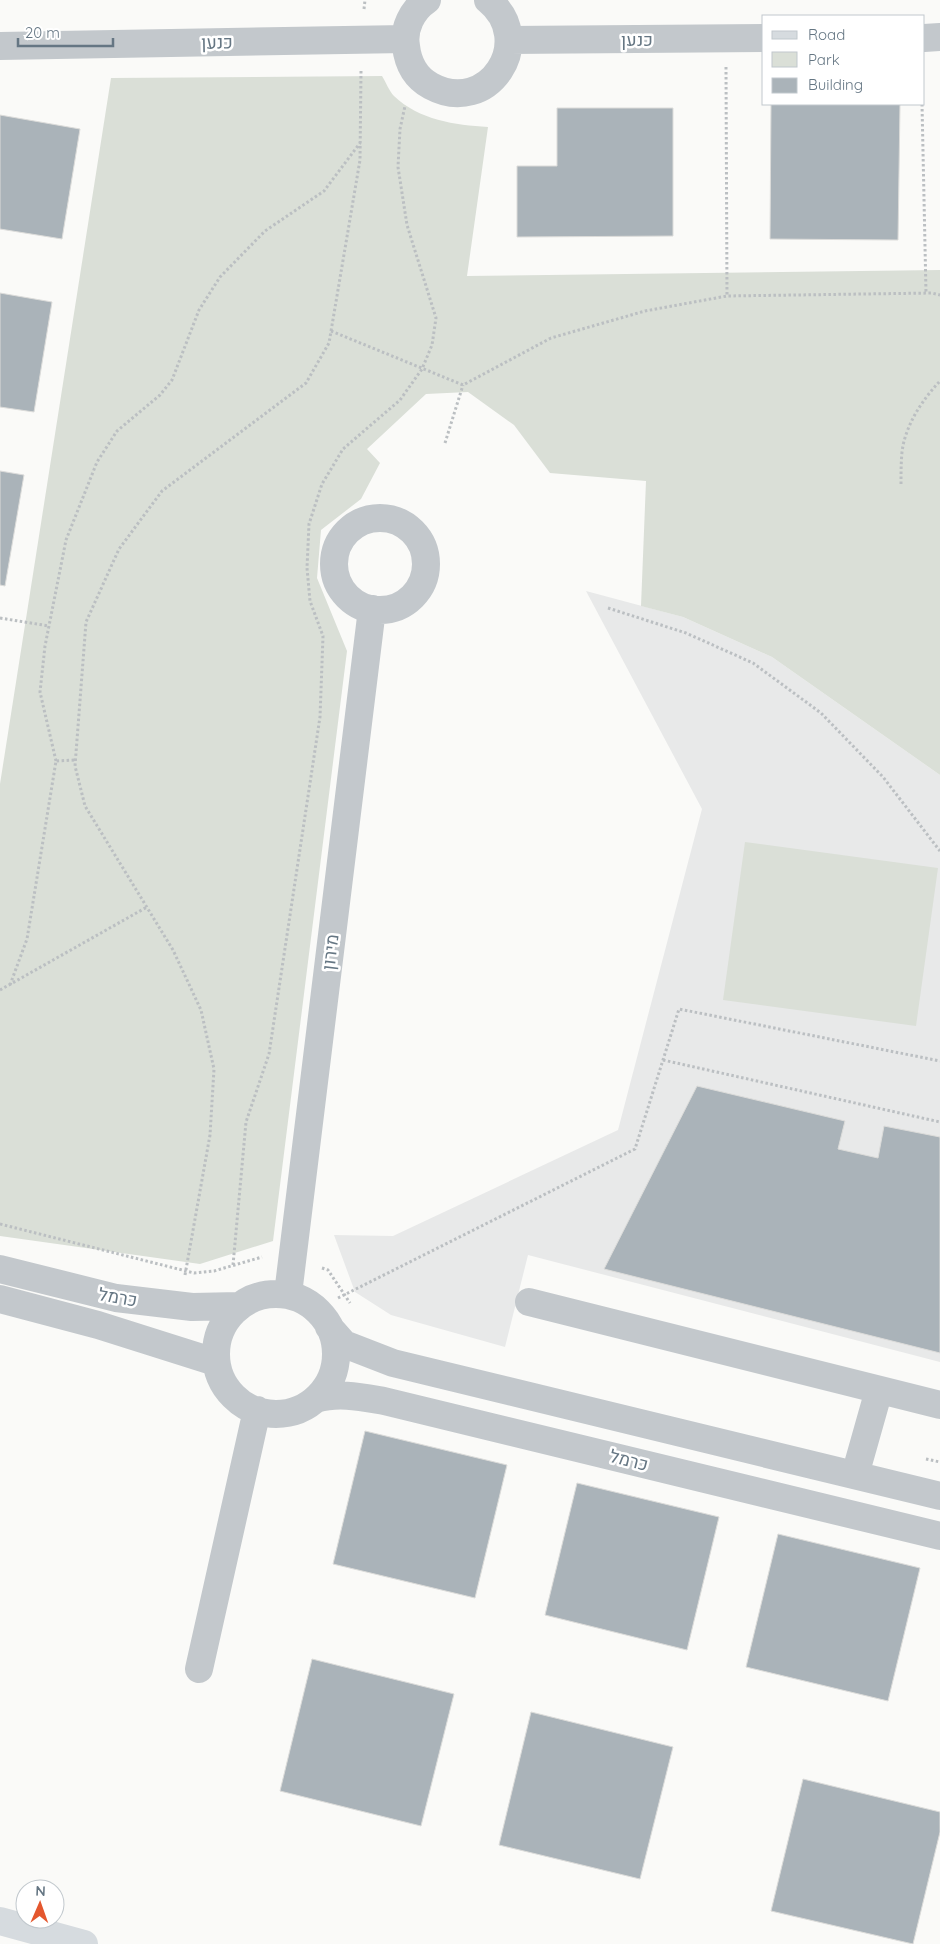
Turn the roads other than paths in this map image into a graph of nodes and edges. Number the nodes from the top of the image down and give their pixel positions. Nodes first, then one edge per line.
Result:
1 (427, 0) edge
2 (488, 0) edge
3 (762, 38) edge
4 (925, 38) edge
5 (940, 38) edge
6 (405, 39) junction
7 (509, 40) junction
8 (0, 46) edge
9 (372, 609) dead end
10 (0, 1269) edge
11 (288, 1294) junction
12 (0, 1299) edge
13 (529, 1302) dead end
14 (239, 1306) junction
15 (323, 1318) junction
16 (215, 1362) junction
17 (879, 1390) junction
18 (316, 1399) junction
19 (940, 1405) edge
20 (257, 1410) junction
21 (855, 1475) junction
22 (940, 1496) edge
23 (940, 1536) edge
24 (199, 1669) dead end
25 (0, 1921) edge
26 (84, 1944) edge

1 - 6 street
2 - 7 street
3 - 7 street, כנען
4 - 5 street
6 - 7 street
6 - 8 street, כנען
9 - 11 street, מירון
10 - 14 street, כרמל
11 - 14 street
11 - 15 street
12 - 16 street, כרמל
13 - 17 street
14 - 16 street
15 - 18 street
15 - 21 street
16 - 20 street
17 - 19 street
17 - 21 street
18 - 20 street
18 - 23 street, כרמל
20 - 24 street
21 - 22 street
25 - 26 main road

